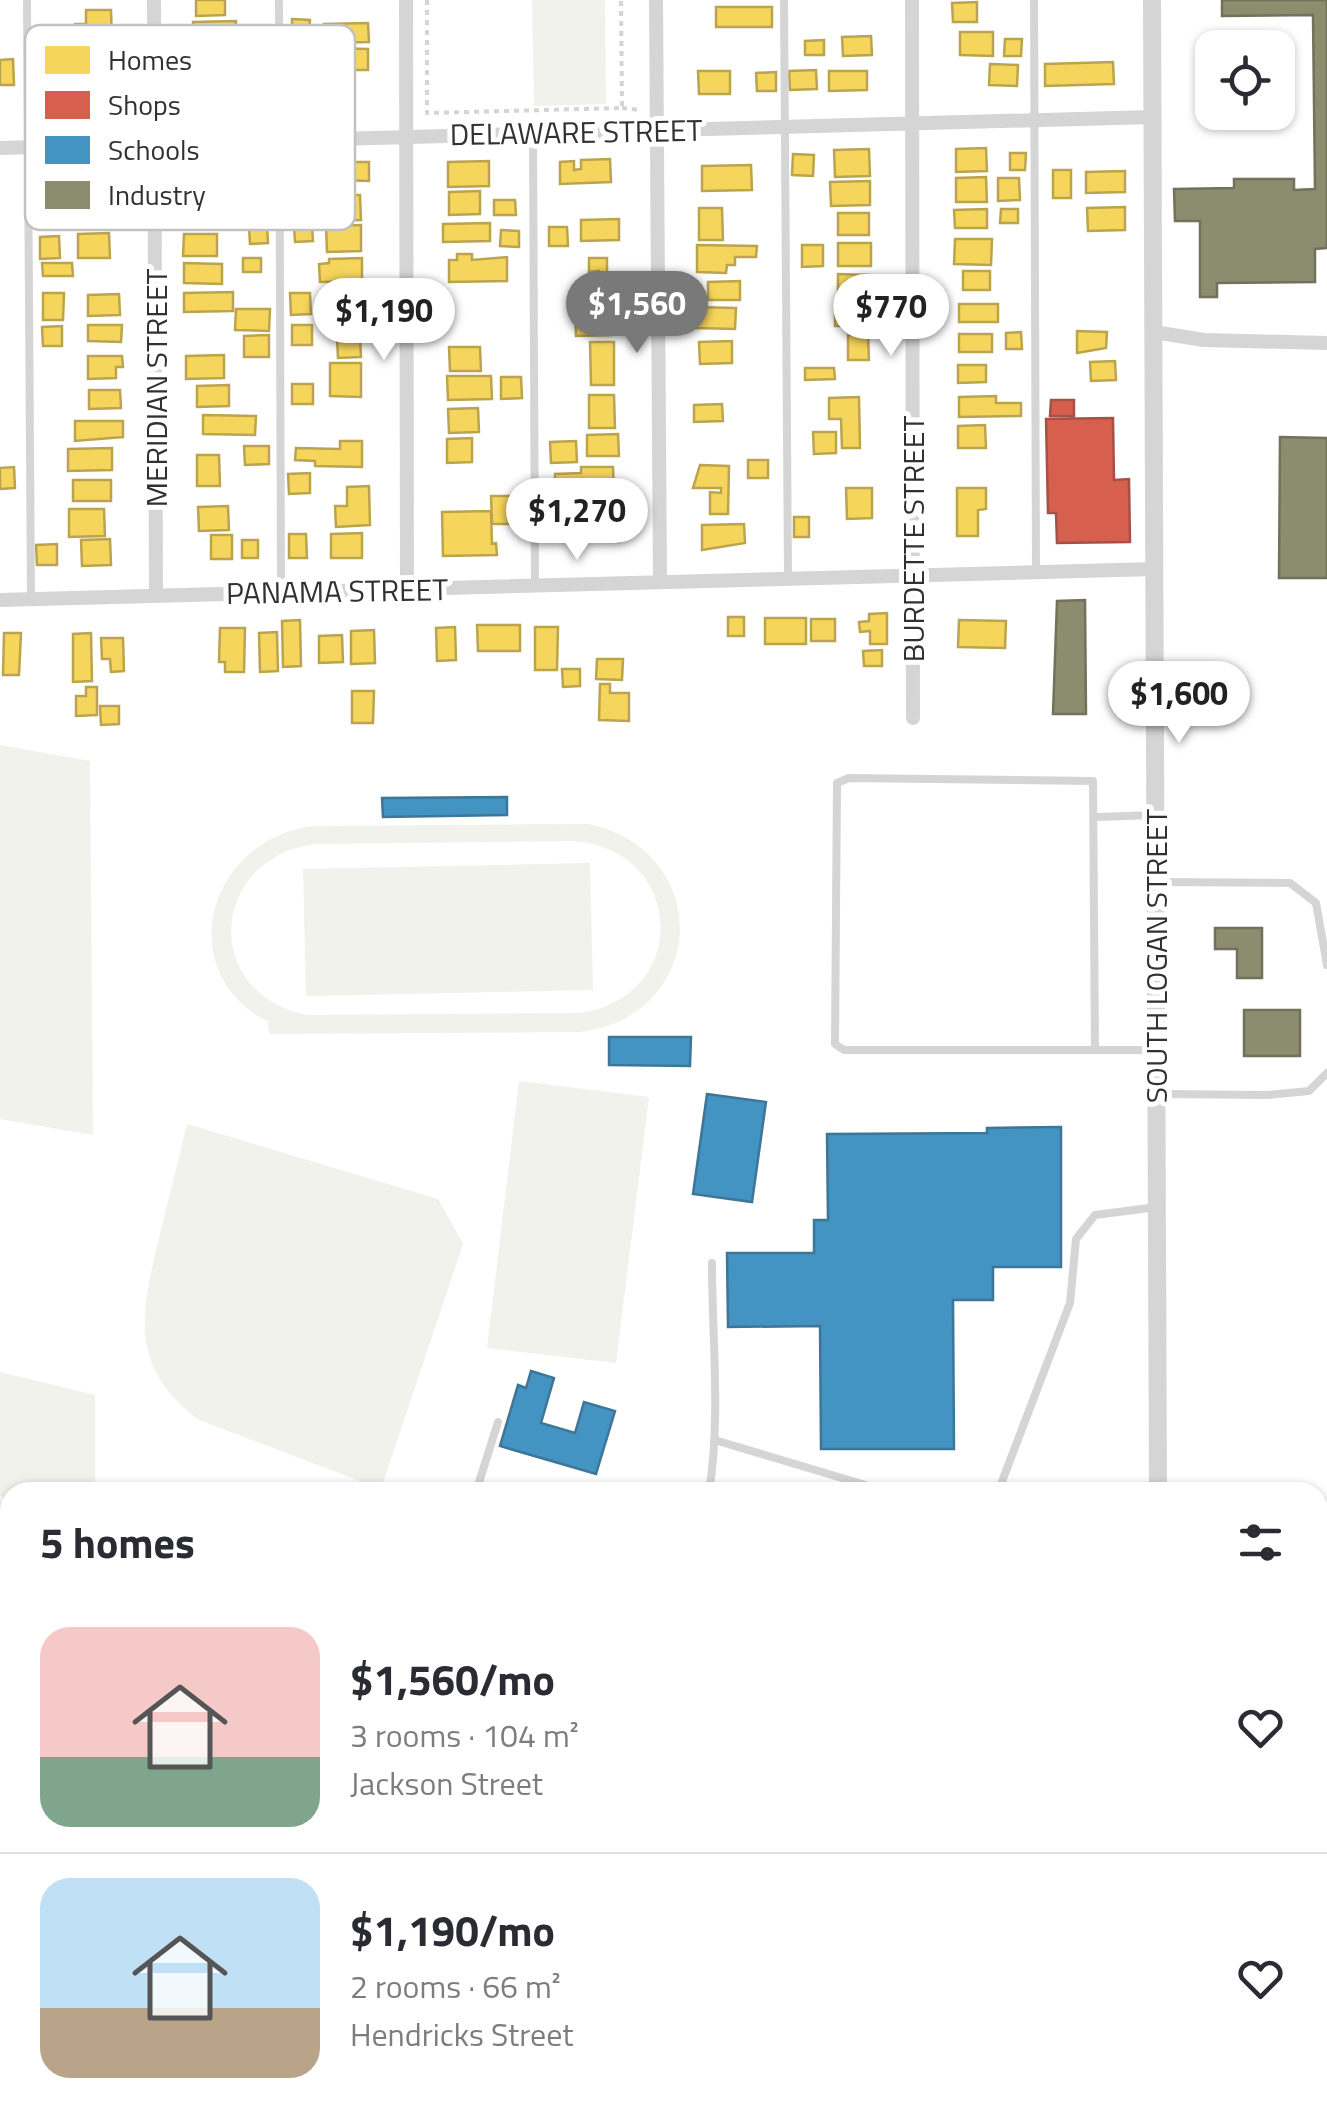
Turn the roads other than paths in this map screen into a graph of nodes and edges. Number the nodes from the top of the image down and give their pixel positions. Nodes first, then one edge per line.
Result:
1 (27, 0) edge
2 (406, 0) edge
3 (656, 0) edge
4 (784, 0) edge
5 (912, 0) edge
6 (1034, 0) edge
7 (1152, 0) edge
8 (27, 25) edge
9 (1152, 117) junction
10 (1034, 121) junction
11 (912, 124) junction
12 (785, 127) junction
13 (657, 130) junction
14 (533, 133) junction
15 (405, 136) junction
16 (355, 138) edge
17 (25, 147) edge
18 (0, 148) edge
19 (29, 230) edge
20 (154, 230) edge
21 (279, 230) edge
22 (1154, 332) junction
23 (1327, 343) edge
24 (1154, 568) junction
25 (1036, 571) junction
26 (914, 574) junction
27 (788, 578) junction
28 (660, 582) junction
29 (535, 586) junction
30 (407, 589) junction
31 (281, 592) junction
32 (156, 596) junction
33 (31, 599) junction
34 (0, 600) edge
35 (914, 718) dead end
36 (1155, 816) junction
37 (1096, 817) junction
38 (1156, 882) junction
39 (1327, 965) edge
40 (1095, 1050) junction
41 (1156, 1050) junction
42 (1327, 1072) edge
43 (1157, 1094) junction
44 (1157, 1207) junction
45 (712, 1263) dead end
46 (498, 1422) dead end
47 (718, 1441) junction
48 (479, 1482) edge
49 (711, 1482) edge
50 (856, 1482) edge
51 (1002, 1482) edge
52 (1158, 1482) edge
53 (257, 2124) edge
54 (282, 2124) edge

1 - 8 lane
2 - 15 street
3 - 13 street
4 - 12 lane
5 - 11 street, BURDETTE STREET
6 - 10 lane
7 - 9 street, SOUTH LOGAN STREET
9 - 10 street, DELAWARE STREET
9 - 22 street, SOUTH LOGAN STREET
10 - 11 street, DELAWARE STREET
10 - 25 lane
11 - 12 street, DELAWARE STREET
11 - 26 street, BURDETTE STREET
12 - 13 street, DELAWARE STREET
12 - 27 lane
13 - 14 street, DELAWARE STREET
13 - 28 street
14 - 15 street, DELAWARE STREET
14 - 29 lane
15 - 16 street, DELAWARE STREET
15 - 30 street
17 - 18 street, DELAWARE STREET
19 - 33 lane
20 - 32 street, MERIDIAN STREET
21 - 31 lane
22 - 23 street
22 - 24 street, SOUTH LOGAN STREET
24 - 25 street, PANAMA STREET
24 - 36 street, SOUTH LOGAN STREET
25 - 26 street, PANAMA STREET
26 - 27 street, PANAMA STREET
26 - 35 street, BURDETTE STREET
27 - 28 street, PANAMA STREET
28 - 29 street, PANAMA STREET
29 - 30 street, PANAMA STREET
30 - 31 street, PANAMA STREET
31 - 32 street, PANAMA STREET
32 - 33 street, PANAMA STREET
33 - 34 street, PANAMA STREET
36 - 37 lane
36 - 38 street, SOUTH LOGAN STREET
37 - 40 lane
37 - 40 lane
38 - 39 lane
38 - 41 street, SOUTH LOGAN STREET
40 - 41 lane
41 - 43 street, SOUTH LOGAN STREET
42 - 43 lane
43 - 44 street, SOUTH LOGAN STREET
44 - 51 lane
44 - 52 street, SOUTH LOGAN STREET
45 - 47 lane
46 - 48 lane
47 - 49 lane
47 - 50 lane
53 - 54 lane

